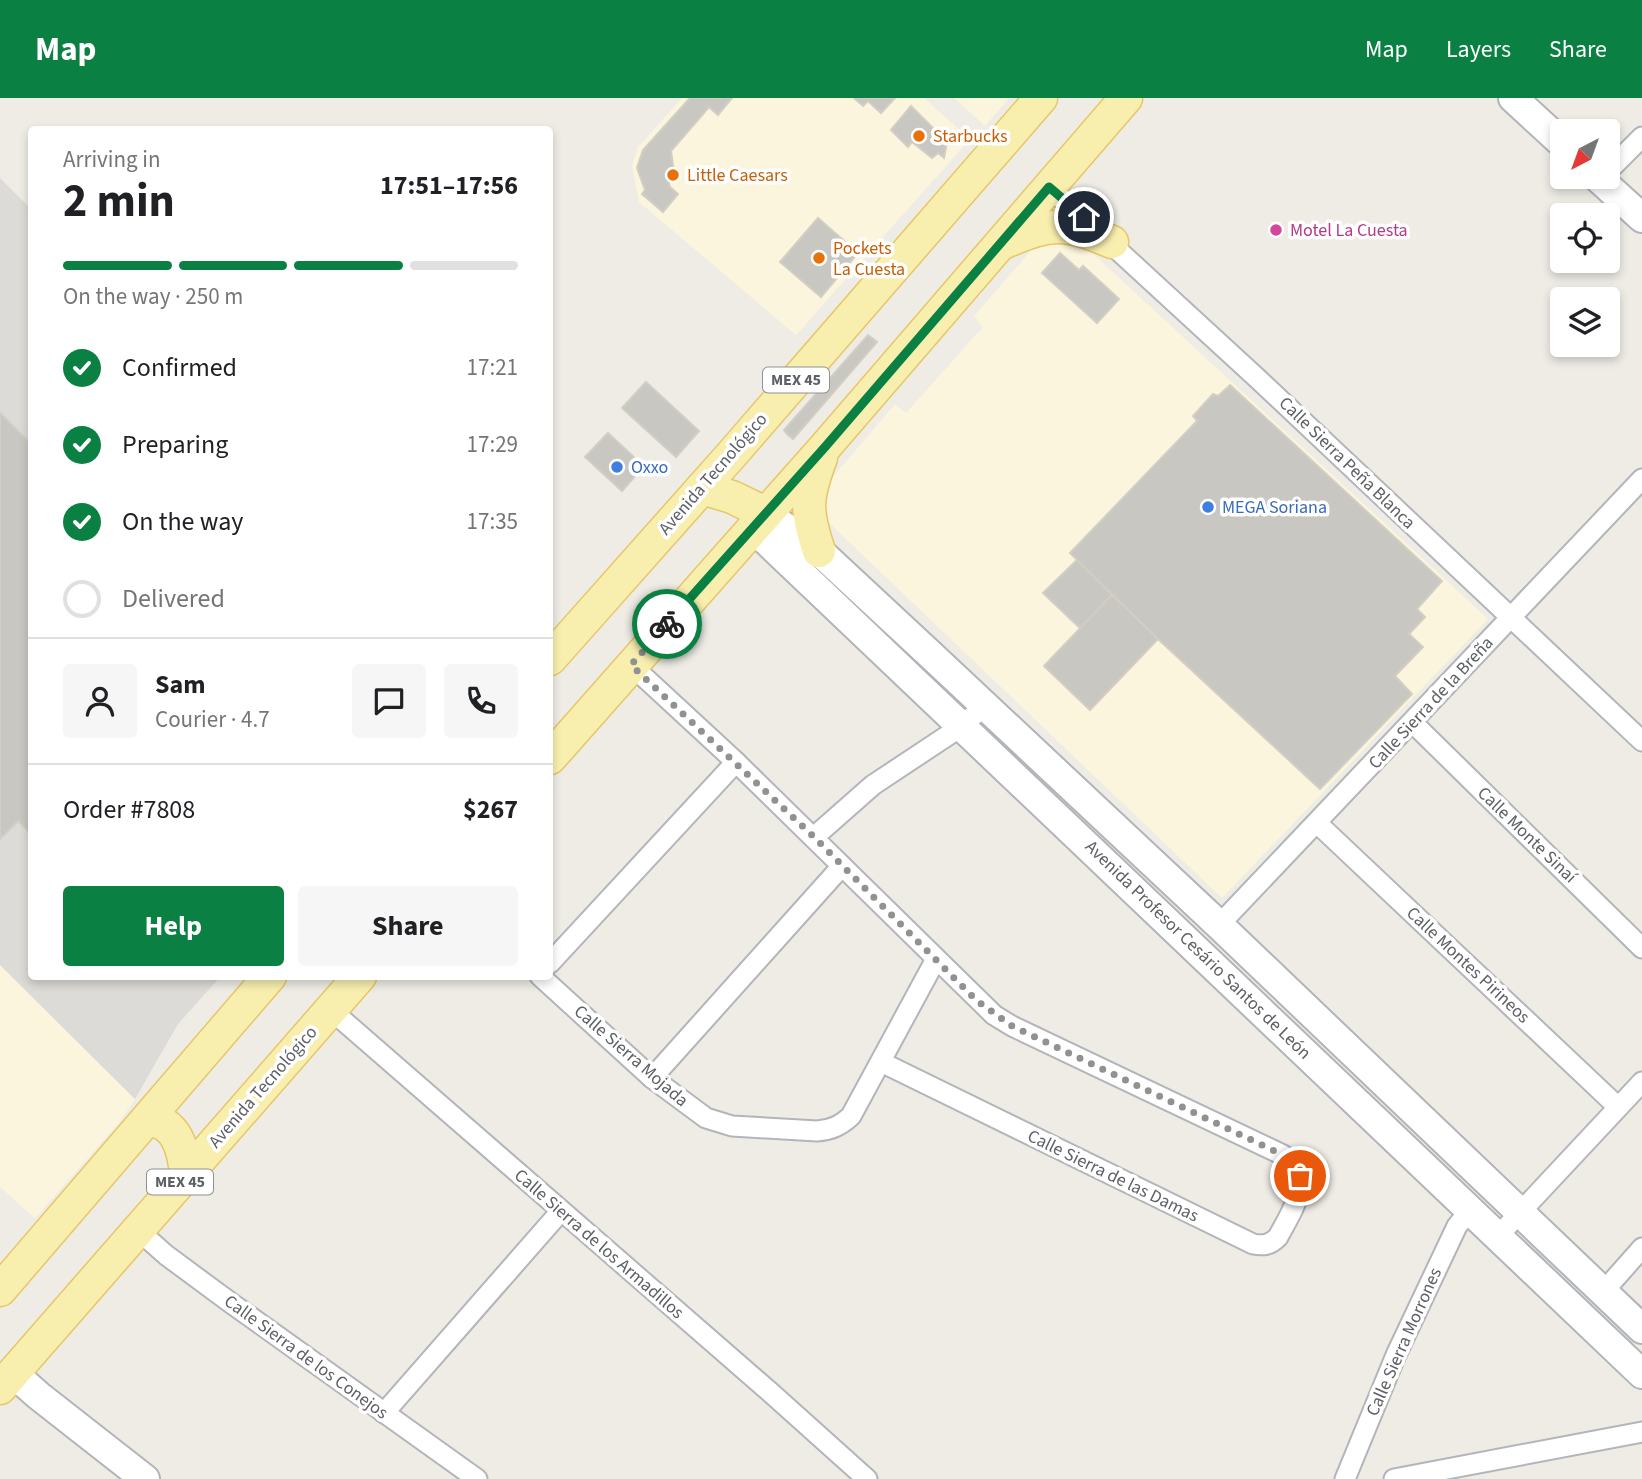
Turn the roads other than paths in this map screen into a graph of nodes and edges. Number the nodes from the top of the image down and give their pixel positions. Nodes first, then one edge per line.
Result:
1 (1041, 98) edge
2 (1126, 98) edge
3 (1513, 98) edge
4 (1550, 133) edge
5 (1642, 137) edge
6 (1620, 158) edge
7 (1049, 187) junction
8 (1614, 189) edge
9 (1642, 218) edge
10 (1004, 242) junction
11 (1112, 242) junction
12 (825, 447) junction
13 (1642, 479) edge
14 (702, 488) junction
15 (759, 520) junction
16 (819, 551) junction
17 (1511, 618) junction
18 (553, 656) edge
19 (631, 665) junction
20 (984, 706) junction
21 (1412, 722) junction
22 (962, 726) junction
23 (1642, 741) edge
24 (553, 755) edge
25 (736, 762) junction
26 (1317, 823) junction
27 (814, 837) junction
28 (842, 866) junction
29 (1219, 925) junction
30 (1642, 948) edge
31 (936, 959) junction
32 (553, 960) edge
33 (267, 980) edge
34 (357, 980) edge
35 (544, 980) edge
36 (331, 1010) junction
37 (881, 1062) junction
38 (652, 1078) junction
39 (1642, 1082) edge
40 (1618, 1107) junction
41 (146, 1120) junction
42 (186, 1175) junction
43 (1471, 1209) junction
44 (561, 1211) junction
45 (1519, 1214) junction
46 (138, 1230) junction
47 (1499, 1235) junction
48 (1642, 1248) edge
49 (0, 1290) edge
50 (1603, 1292) junction
51 (1642, 1329) edge
52 (1642, 1374) edge
53 (7, 1380) edge
54 (384, 1413) junction
55 (1642, 1432) edge
56 (145, 1479) edge
57 (477, 1479) edge
58 (867, 1479) edge
59 (1345, 1479) edge
60 (1394, 1479) edge

1 - 14 main road, Avenida Tecnológico / MEX 45
2 - 7 main road
3 - 4 street
5 - 6 street
7 - 10 main road
7 - 11 street, Calle Sierra Peña Blanca
8 - 9 street
10 - 11 main road
10 - 12 main road
11 - 17 street, Calle Sierra Peña Blanca
12 - 15 main road
12 - 16 main road
13 - 17 street, Calle Sierra de la Breña
14 - 15 main road
14 - 18 main road, Avenida Tecnológico / MEX 45
15 - 16 street, Avenida Profesor Cesário Santos de León
15 - 19 main road
15 - 22 street, Avenida Profesor Cesário Santos de León
16 - 20 street, Avenida Profesor Cesário Santos de León
17 - 21 street, Calle Sierra de la Breña
17 - 23 street, Calle Sierra Peña Blanca
19 - 24 main road
19 - 25 street
20 - 22 street
20 - 29 street, Avenida Profesor Cesário Santos de León
21 - 26 street, Calle Sierra de la Breña
21 - 30 street, Calle Monte Sinaí
22 - 27 street
22 - 43 street, Avenida Profesor Cesário Santos de León
25 - 27 street
25 - 32 street
26 - 29 street, Calle Sierra de la Breña
26 - 40 street, Calle Montes Pirineos
27 - 28 street
28 - 31 street
28 - 38 street
29 - 45 street, Avenida Profesor Cesário Santos de León
31 - 37 street
31 - 37 street, Calle Sierra de las Damas
33 - 41 main road
34 - 36 main road, Avenida Tecnológico / MEX 45
35 - 38 street, Calle Sierra Mojada
36 - 42 main road, Avenida Tecnológico / MEX 45
36 - 44 street, Calle Sierra de los Armadillos
37 - 38 street, Calle Sierra Mojada
39 - 40 street
40 - 45 street
41 - 42 main road
41 - 49 main road
42 - 46 main road, Avenida Tecnológico / MEX 45
43 - 47 street, Avenida Profesor Cesário Santos de León
43 - 59 street, Calle Sierra Morrones
44 - 54 street
44 - 58 street, Calle Sierra de los Armadillos
45 - 47 street
45 - 50 street, Avenida Profesor Cesário Santos de León
46 - 53 main road, Avenida Tecnológico / MEX 45
46 - 54 street, Calle Sierra de los Conejos
47 - 52 street, Avenida Profesor Cesário Santos de León
48 - 50 street
50 - 51 street, Avenida Profesor Cesário Santos de León
53 - 56 street
54 - 57 street, Calle Sierra de los Conejos
55 - 60 street

